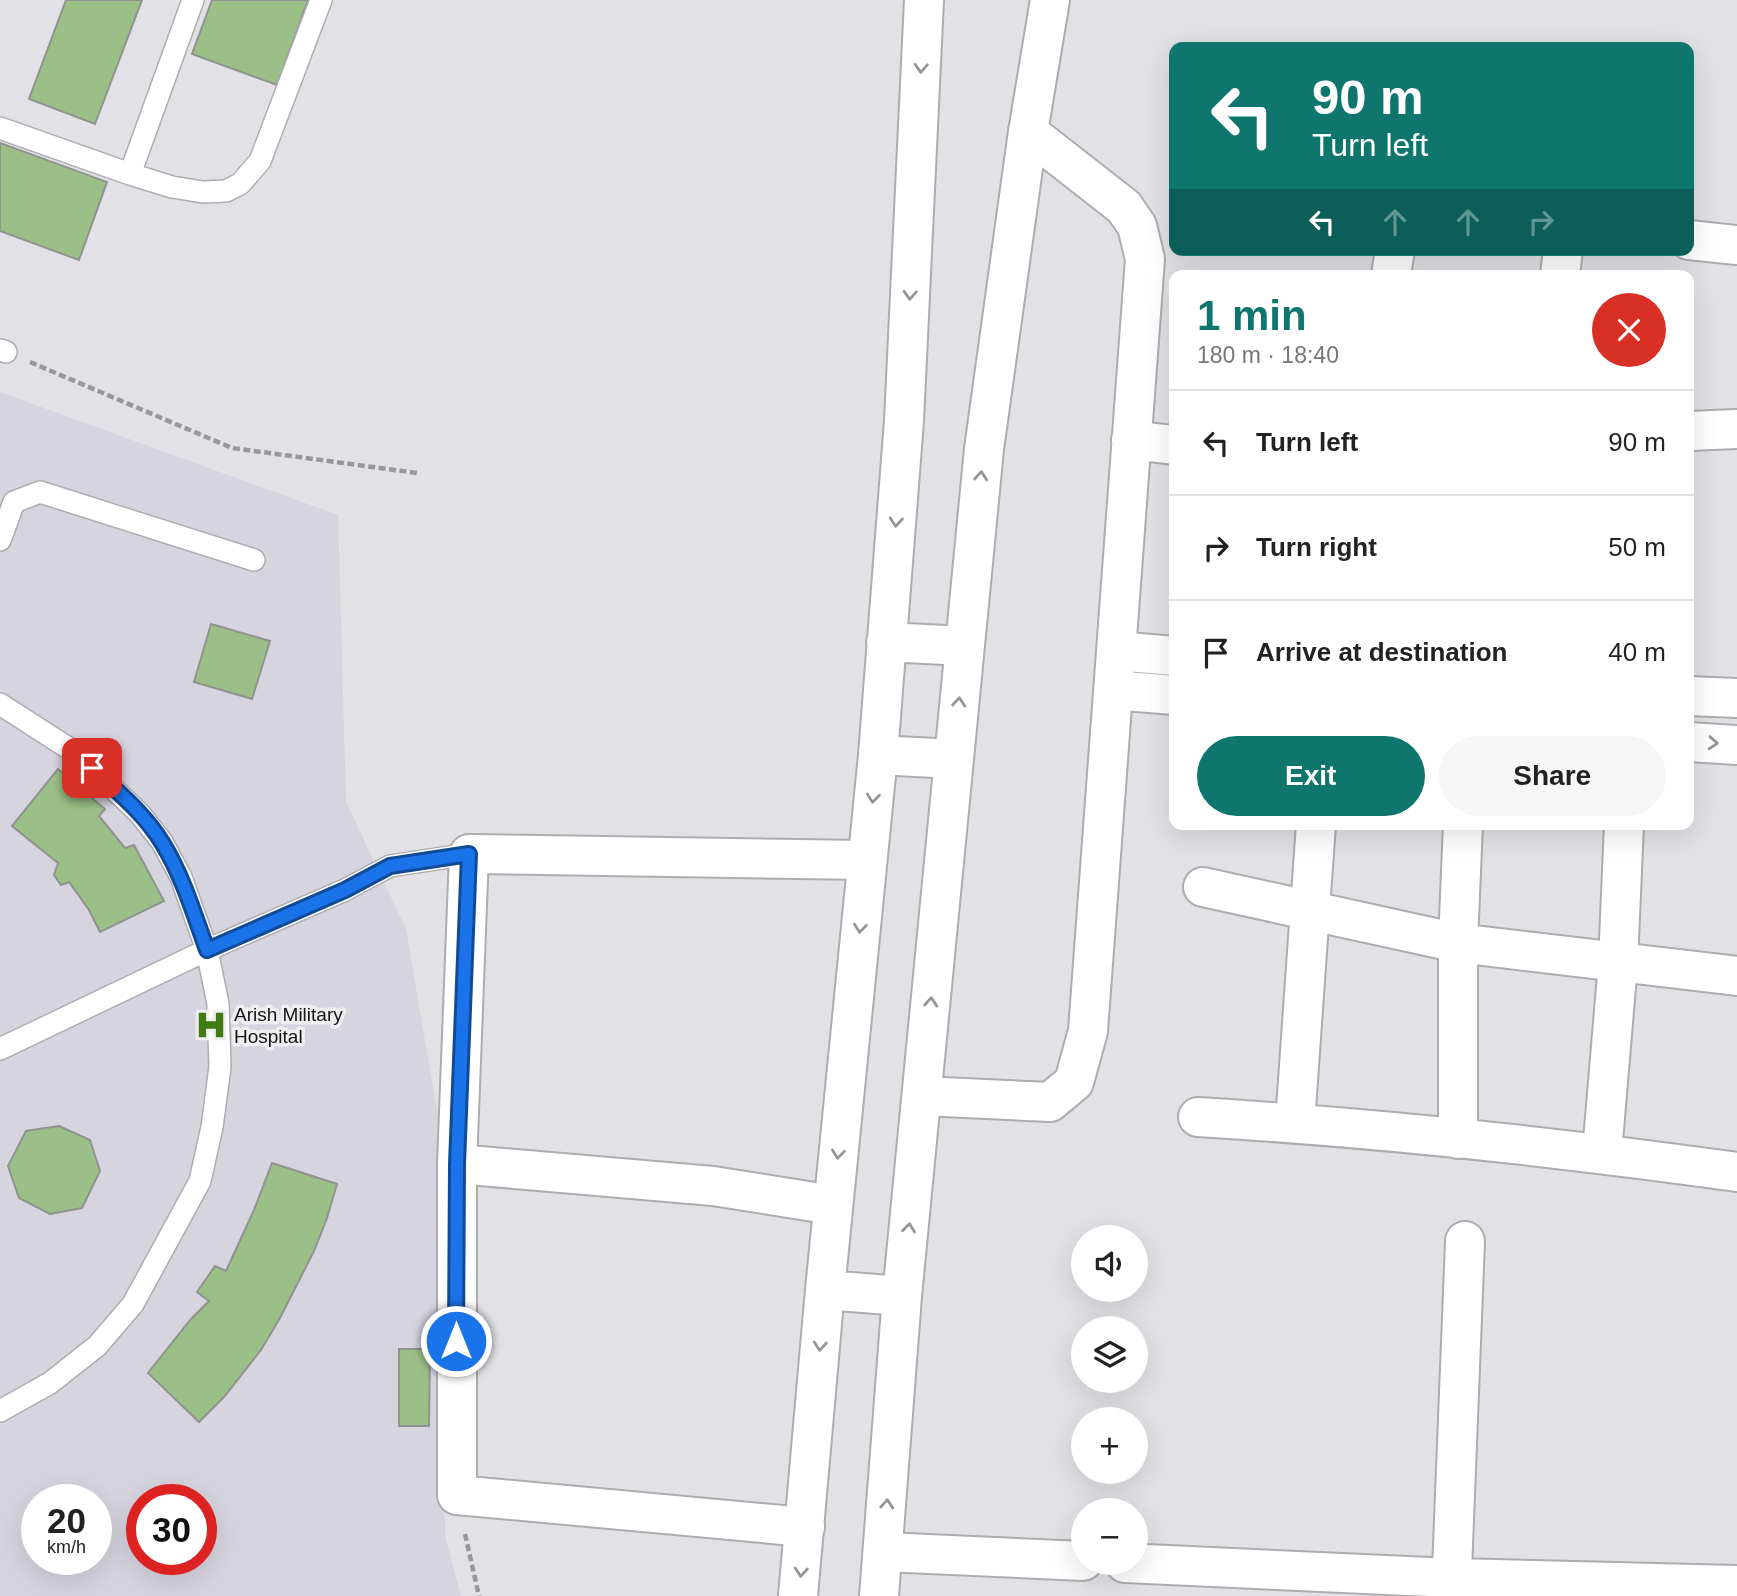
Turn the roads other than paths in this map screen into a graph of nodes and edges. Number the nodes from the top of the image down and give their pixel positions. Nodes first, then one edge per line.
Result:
1 (193, 0) edge
2 (321, 0) edge
3 (924, 0) edge
4 (1051, 0) edge
5 (0, 128) edge
6 (1027, 132) junction
7 (130, 174) junction
8 (1694, 241) edge
9 (1737, 245) edge
10 (1737, 429) edge
11 (1694, 431) edge
12 (1131, 440) junction
13 (1169, 444) edge
14 (0, 540) edge
15 (254, 560) dead end
16 (886, 642) junction
17 (965, 646) junction
18 (1116, 650) junction
19 (1169, 655) edge
20 (1112, 690) junction
21 (1169, 695) edge
22 (1694, 696) edge
23 (1737, 698) edge
24 (0, 704) edge
25 (1694, 742) edge
26 (1737, 745) edge
27 (878, 755) junction
28 (954, 759) junction
29 (1316, 830) edge
30 (1463, 830) edge
31 (1624, 830) edge
32 (469, 854) junction
33 (867, 860) junction
34 (1203, 887) dead end
35 (1312, 912) junction
36 (1458, 943) junction
37 (207, 950) junction
38 (1618, 963) junction
39 (1737, 976) edge
40 (0, 1049) edge
41 (922, 1096) junction
42 (1198, 1117) dead end
43 (1295, 1123) junction
44 (1458, 1139) junction
45 (1602, 1153) junction
46 (457, 1164) junction
47 (1737, 1172) edge
48 (833, 1205) junction
49 (1465, 1241) dead end
50 (825, 1290) junction
51 (902, 1296) junction
52 (0, 1411) edge
53 (805, 1527) junction
54 (884, 1552) junction
55 (1071, 1560) edge
56 (1148, 1565) edge
57 (1737, 1585) edge
58 (1451, 1587) edge
59 (798, 1596) edge
60 (879, 1596) edge

1 - 7 lane
2 - 7 lane
3 -> 16 street
4 - 6 street
5 - 7 lane
6 - 12 street
17 -> 6 street
8 - 9 street
10 - 11 street
12 - 13 street
12 - 18 street
14 - 15 lane
16 - 17 street
16 - 27 street
28 -> 17 street
18 - 19 street
18 - 20 street
20 - 21 street
20 - 41 street
22 - 23 street
24 - 37 lane
25 -> 26 street
27 - 28 street
27 -> 33 street
41 -> 28 street
29 - 35 street
30 - 36 street
31 - 38 street
32 - 33 street
32 - 37 lane
32 - 46 street
33 -> 48 street
34 - 35 street
35 - 36 street
35 - 43 street
36 - 38 street
36 - 44 street
37 - 40 lane
37 - 52 lane
38 - 39 street
38 - 45 street
51 -> 41 street
42 - 43 street
43 - 44 street
44 - 45 street
45 - 47 street
46 - 48 street
46 - 53 street
48 - 50 street
49 - 58 street
50 - 51 street
50 -> 53 street
54 -> 51 street
53 -> 59 street
54 - 55 street
54 - 60 street
56 - 58 street
57 - 58 street

